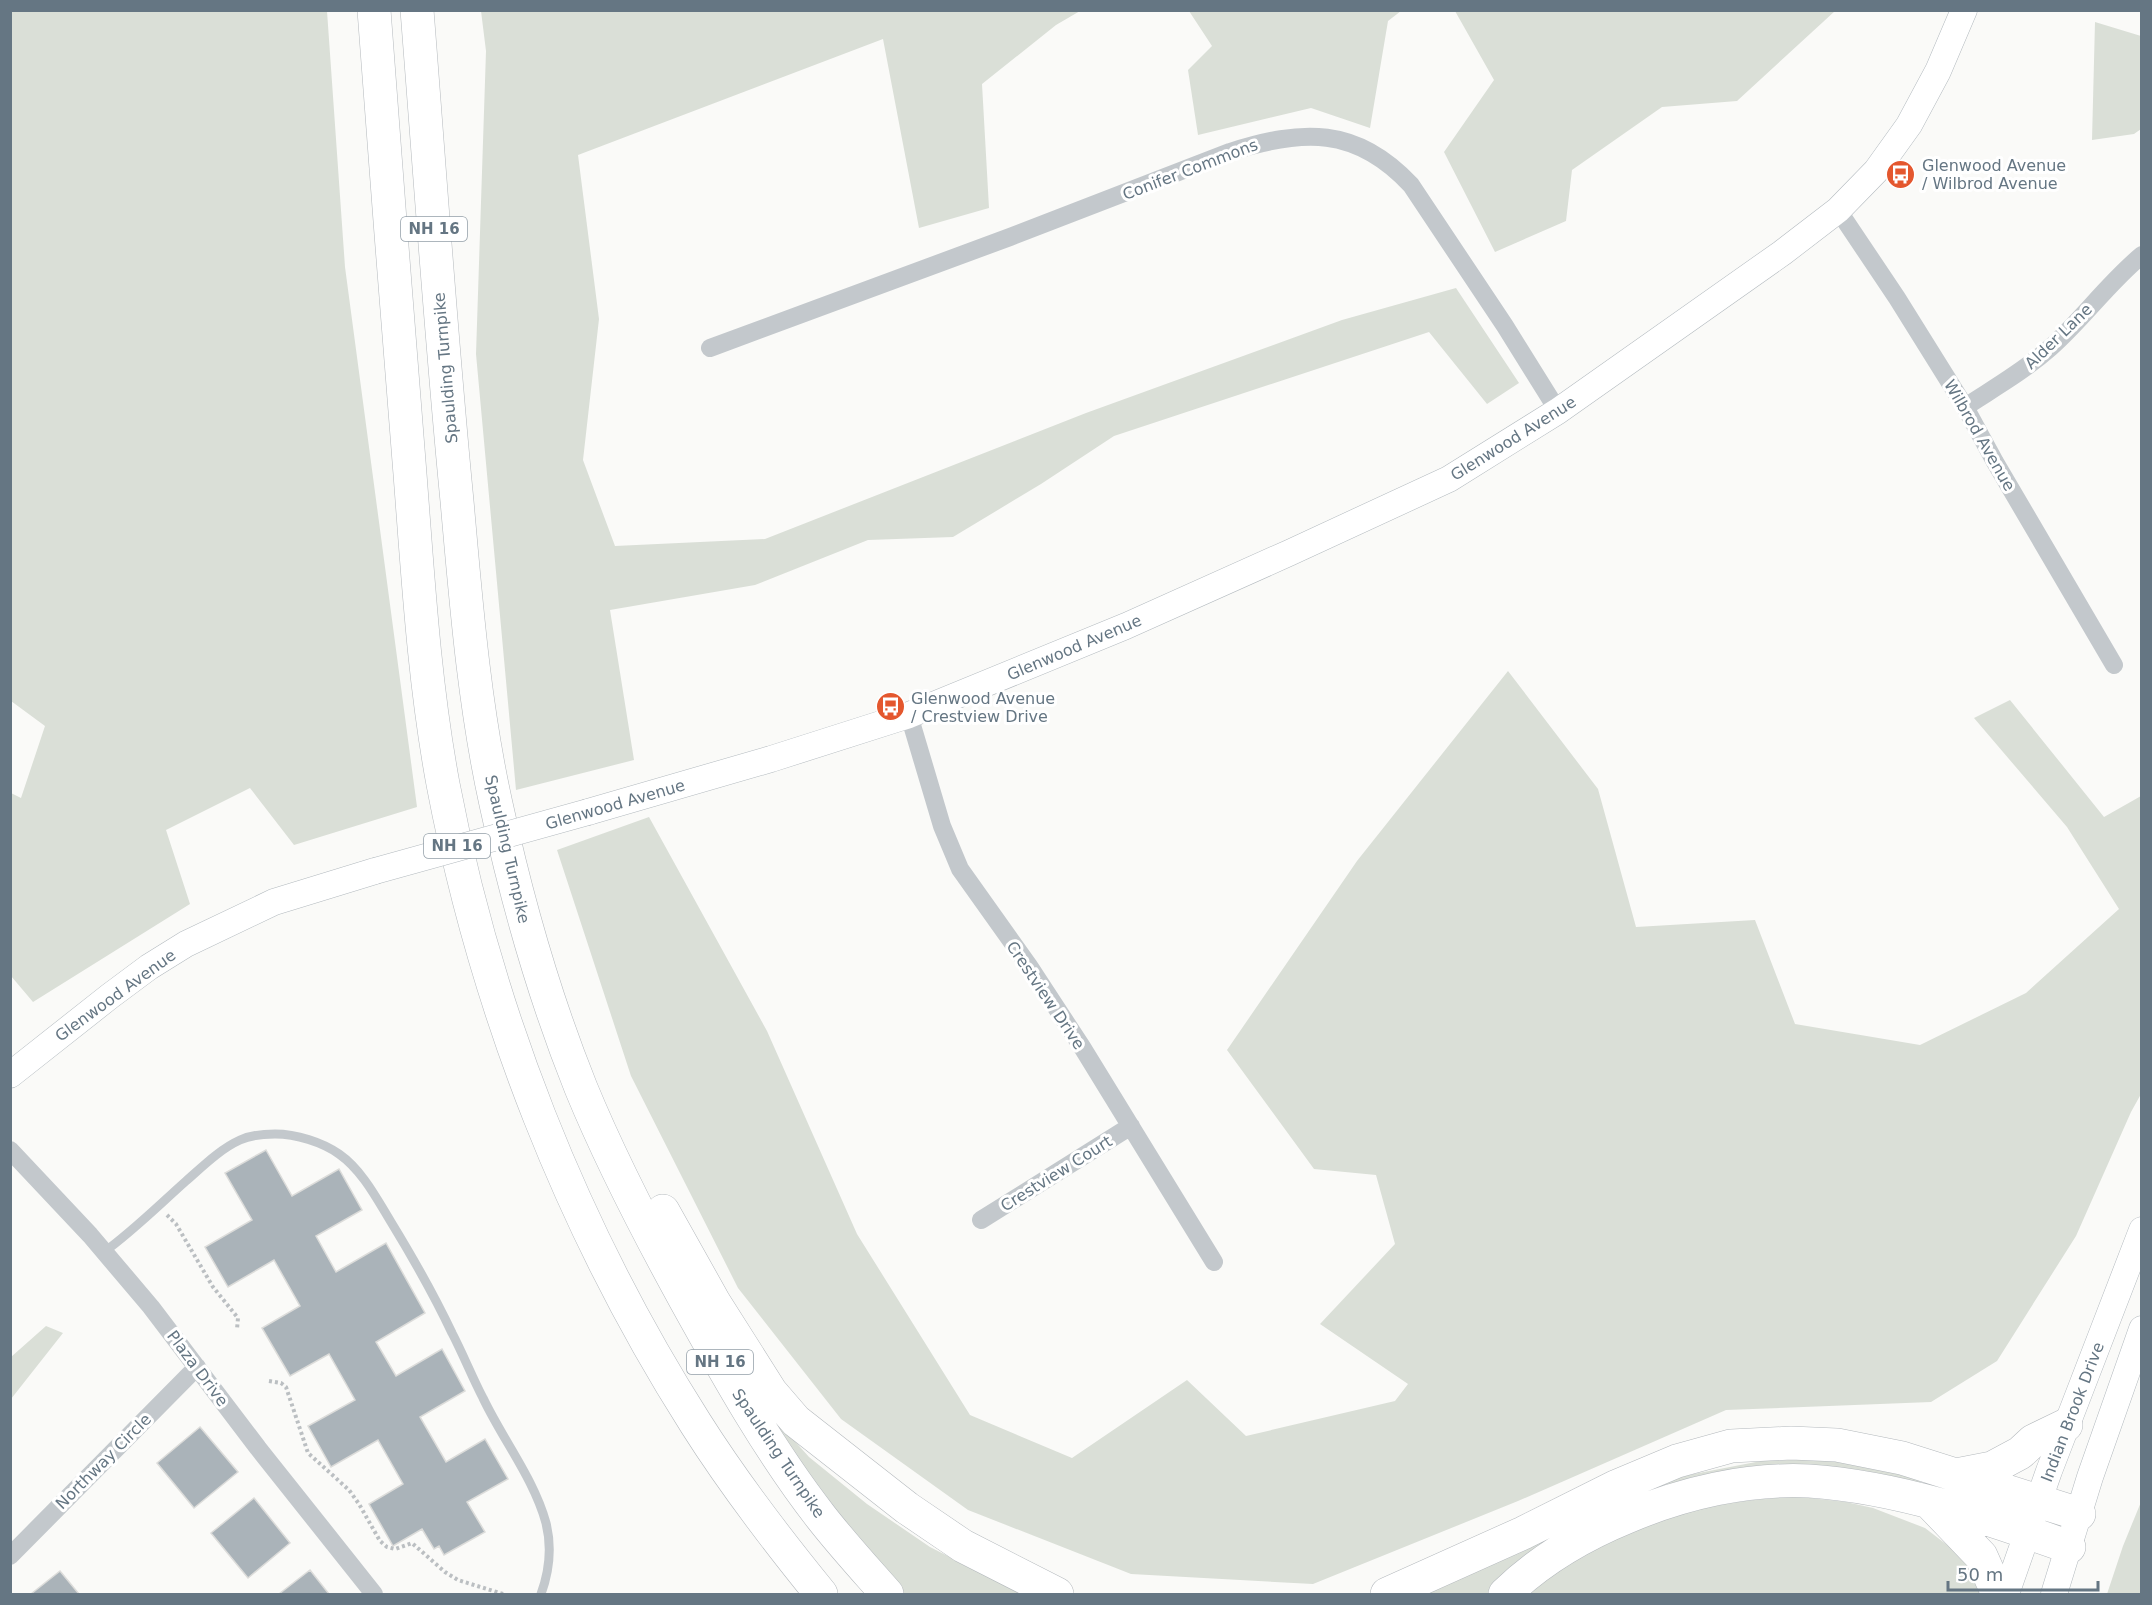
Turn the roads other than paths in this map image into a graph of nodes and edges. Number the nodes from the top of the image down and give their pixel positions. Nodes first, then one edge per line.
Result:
1 (374, 10) edge
2 (417, 10) edge
3 (1964, 10) edge
4 (1838, 210) junction
5 (2142, 255) edge
6 (710, 348) dead end
7 (1965, 407) junction
8 (1558, 411) junction
9 (2114, 665) dead end
10 (909, 715) junction
11 (11, 1072) edge
12 (590, 1107) junction
13 (1131, 1126) junction
14 (10, 1150) edge
15 (981, 1220) dead end
16 (2142, 1230) edge
17 (104, 1252) junction
18 (1214, 1262) dead end
19 (2142, 1329) edge
20 (197, 1366) junction
21 (2066, 1425) junction
22 (1955, 1475) junction
23 (2038, 1500) junction
24 (1928, 1501) junction
25 (2079, 1514) junction
26 (2027, 1532) junction
27 (2069, 1547) junction
28 (10, 1556) edge
29 (374, 1594) edge
30 (541, 1594) edge
31 (821, 1594) edge
32 (887, 1594) edge
33 (1057, 1594) edge
34 (1387, 1594) edge
35 (1505, 1594) edge
36 (1998, 1594) edge
37 (2006, 1594) edge
38 (2054, 1594) edge

1 - 31 highway, NH 16
2 - 12 highway, Spaulding Turnpike / NH 16
3 - 4 street, Glenwood Avenue
4 - 7 street, Wilbrod Avenue
4 - 8 street, Glenwood Avenue
5 - 7 street, Alder Lane
6 - 8 street, Conifer Commons
7 - 9 street, Wilbrod Avenue
8 - 10 street, Glenwood Avenue
10 - 11 street, Glenwood Avenue, bridge
10 - 13 street, Crestview Drive
12 - 32 highway, Spaulding Turnpike / NH 16
12 - 33 highway
13 - 15 street, Crestview Court
13 - 18 street, Crestview Drive
14 - 17 street, Plaza Drive
16 - 21 street, Indian Brook Drive
17 - 20 street, Plaza Drive
17 - 30 lane
19 - 25 street
20 - 28 street, Northway Circle
20 - 29 street, Plaza Drive
21 - 22 highway
21 - 23 street, Indian Brook Drive
22 - 23 highway
22 - 34 highway
23 - 25 highway
23 - 26 street, Indian Brook Drive
24 - 26 highway
24 - 35 highway
24 - 36 highway
25 - 27 street
26 - 27 highway
26 - 37 street, Indian Brook Drive
27 - 38 street

